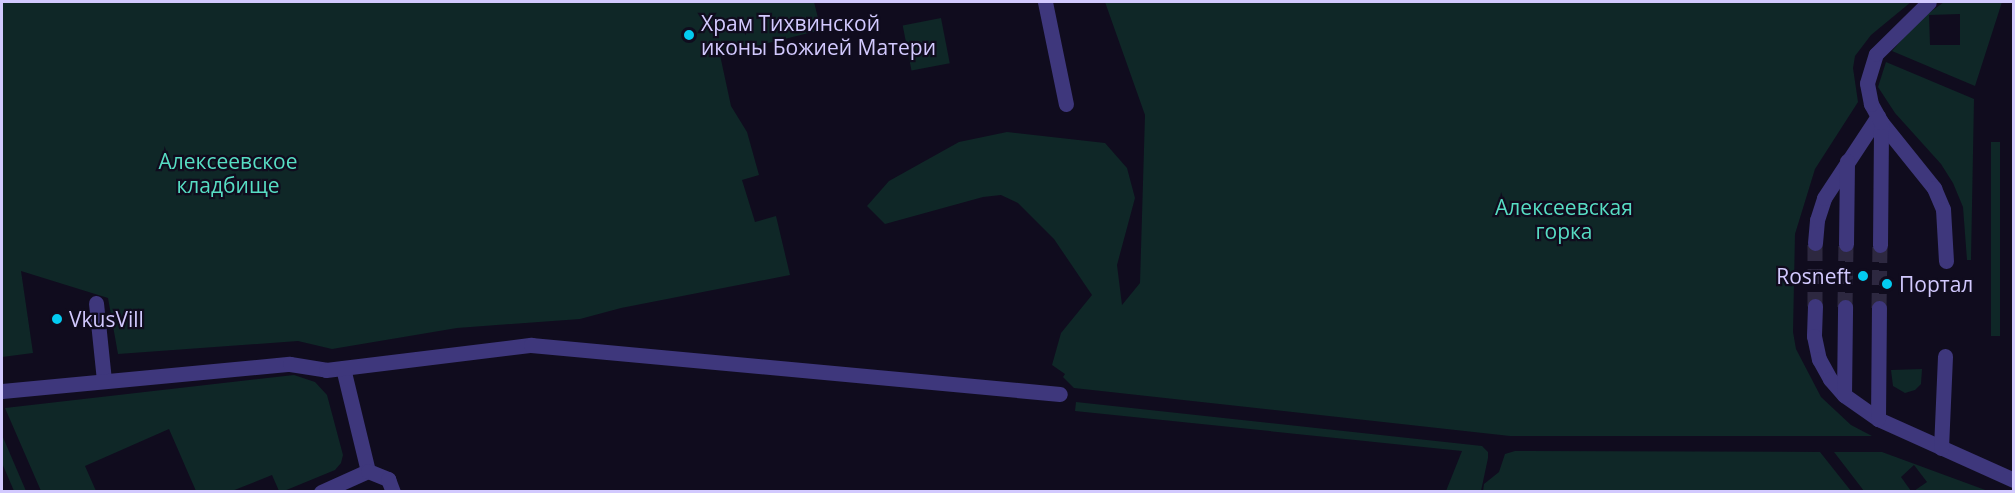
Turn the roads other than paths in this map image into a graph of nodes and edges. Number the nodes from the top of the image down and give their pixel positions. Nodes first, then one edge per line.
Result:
1 (1045, 2) edge
2 (1929, 2) edge
3 (1066, 104) dead end
4 (1880, 119) junction
5 (1847, 161) junction
6 (1815, 243) tunnel mouth
7 (1846, 244) tunnel mouth
8 (1880, 245) tunnel mouth
9 (1946, 261) dead end
10 (96, 303) dead end
11 (1815, 306) tunnel mouth
12 (1845, 307) tunnel mouth
13 (1879, 308) tunnel mouth
14 (1945, 356) dead end
15 (343, 368) junction
16 (104, 381) junction
17 (2, 391) edge
18 (1060, 394) dead end
19 (1844, 395) junction
20 (1878, 419) junction
21 (1941, 448) junction
22 (368, 471) junction
23 (2013, 480) edge
24 (321, 492) edge
25 (393, 492) edge

1 - 3 lane
2 - 4 lane
4 - 5 lane
4 - 8 lane
4 - 9 lane
5 - 6 lane
5 - 7 lane
10 - 16 lane
11 - 19 lane
12 - 19 lane
13 - 20 lane
14 - 21 lane
15 - 16 lane
15 - 18 lane
15 - 22 lane
16 - 17 lane
19 - 20 lane
20 - 21 lane
21 - 23 lane
22 - 24 lane
22 - 25 lane

